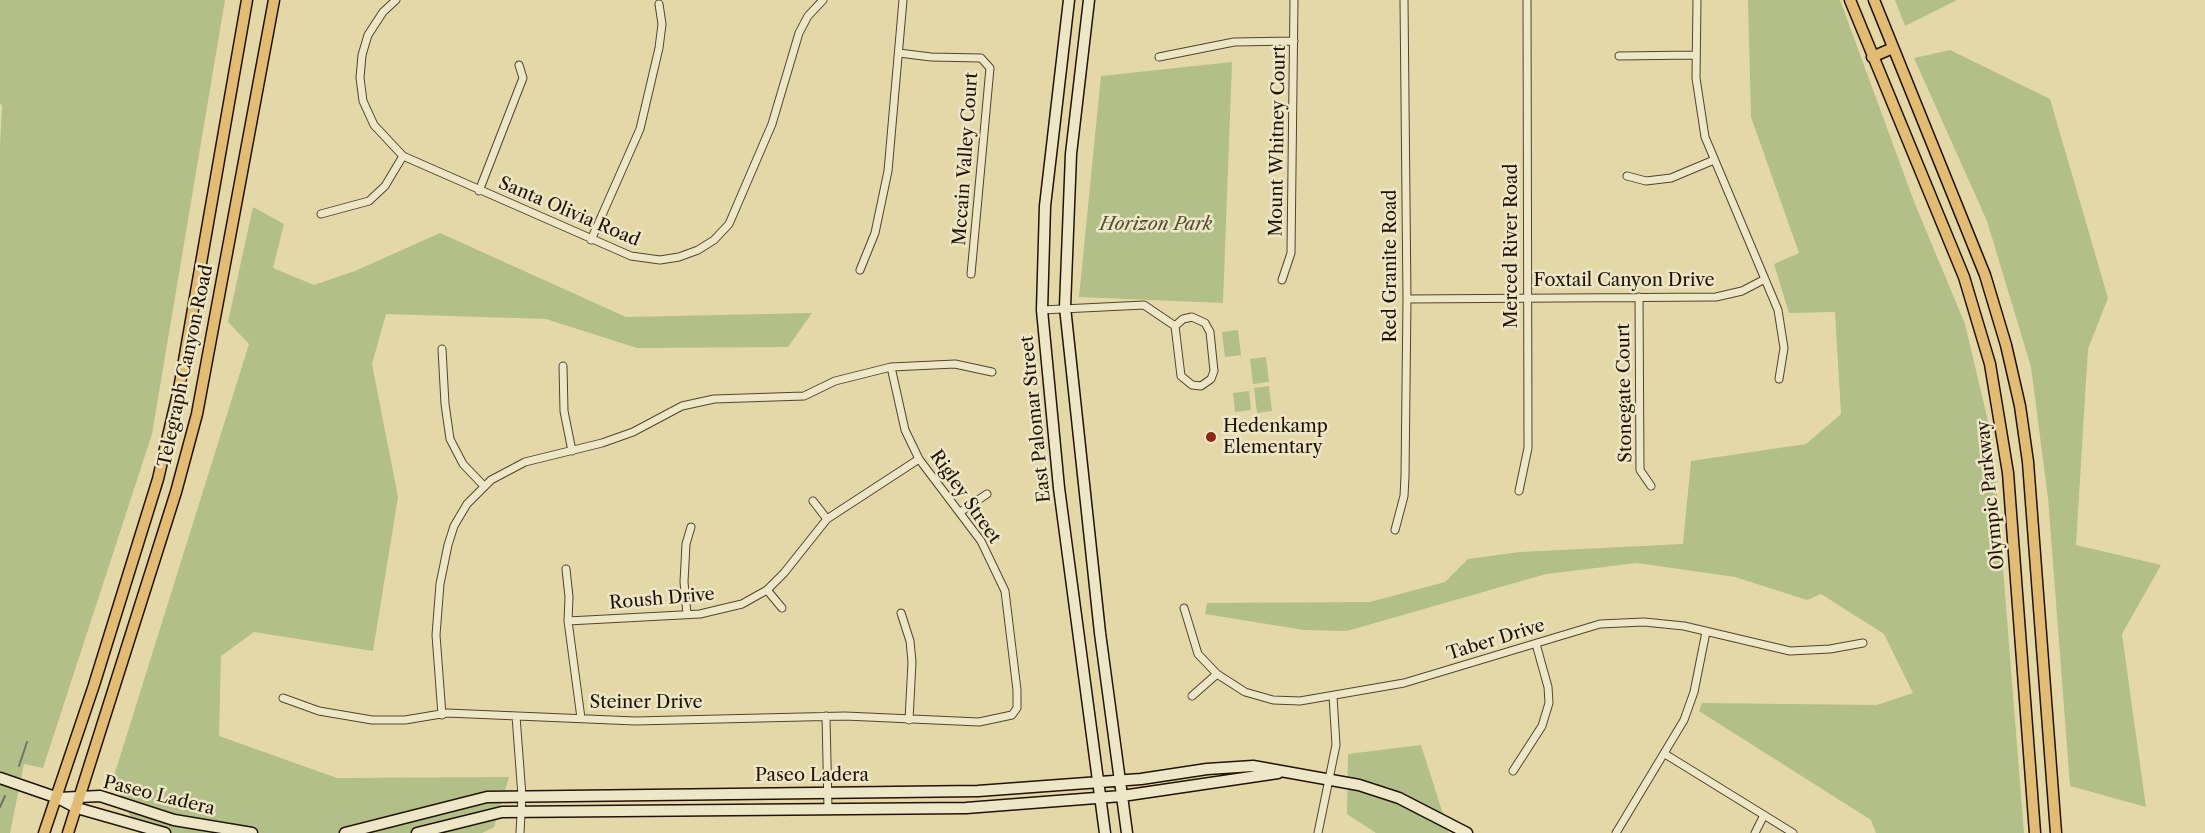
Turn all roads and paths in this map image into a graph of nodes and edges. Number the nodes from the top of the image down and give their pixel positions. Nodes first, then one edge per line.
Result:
1 (247, 0) edge
2 (274, 0) edge
3 (396, 0) edge
4 (823, 0) edge
5 (903, 0) edge
6 (1069, 0) edge
7 (1089, 0) edge
8 (1294, 0) edge
9 (1404, 0) edge
10 (1527, 0) edge
11 (1697, 0) edge
12 (1850, 0) edge
13 (1874, 0) edge
14 (659, 3) dead end
15 (1294, 40) junction
16 (1893, 48) junction
17 (899, 53) junction
18 (1696, 55) junction
19 (1619, 56) dead end
20 (1159, 57) dead end
21 (1872, 57) junction
22 (519, 65) dead end
23 (403, 156) junction
24 (1714, 160) junction
25 (1627, 176) dead end
26 (479, 191) junction
27 (321, 214) dead end
28 (591, 240) junction
29 (860, 270) dead end
30 (971, 274) dead end
31 (1765, 279) junction
32 (1282, 280) dead end
33 (1527, 297) junction
34 (1639, 297) junction
35 (1407, 299) junction
36 (1065, 307) junction
37 (1042, 310) junction
38 (1175, 326) junction
39 (442, 349) dead end
40 (563, 366) dead end
41 (891, 367) junction
42 (992, 372) dead end
43 (1779, 379) dead end
44 (572, 451) junction
45 (919, 459) junction
46 (483, 485) junction
47 (1651, 486) dead end
48 (1519, 491) dead end
49 (987, 494) dead end
50 (813, 501) dead end
51 (960, 512) junction
52 (826, 519) junction
53 (691, 527) dead end
54 (1395, 530) dead end
55 (566, 569) dead end
56 (767, 590) junction
57 (782, 608) dead end
58 (1184, 608) dead end
59 (901, 613) dead end
60 (687, 614) junction
61 (568, 621) junction
62 (1706, 632) junction
63 (1863, 643) dead end
64 (1536, 644) junction
65 (1217, 674) junction
66 (1192, 696) dead end
67 (1333, 696) junction
68 (283, 698) dead end
69 (442, 715) junction
70 (1012, 715) joint
71 (516, 716) junction
72 (826, 716) junction
73 (580, 718) junction
74 (909, 720) junction
75 (1665, 754) junction
76 (1513, 771) dead end
77 (1282, 772) junction
78 (0, 778) edge
79 (1098, 780) junction
80 (1330, 780) junction
81 (1120, 781) junction
82 (827, 793) junction
83 (522, 796) junction
84 (1122, 796) junction
85 (1100, 797) junction
86 (58, 798) junction
87 (79, 802) junction
88 (828, 809) junction
89 (522, 810) junction
90 (1764, 817) junction
91 (44, 833) edge
92 (68, 833) edge
93 (165, 833) edge
94 (252, 833) edge
95 (345, 833) edge
96 (417, 833) edge
97 (520, 833) edge
98 (1105, 833) edge
99 (1127, 833) edge
100 (1318, 833) edge
101 (1467, 833) edge
102 (1616, 833) edge
103 (1755, 833) edge
104 (1793, 833) edge
105 (2035, 833) edge
106 (2056, 833) edge

1 - 86 main road, Telegraph Canyon Road
2 - 87 main road, Telegraph Canyon Road
3 - 23 street, Santa Olivia Road
4 - 28 street, Santa Olivia Road
5 - 17 street
6 - 37 main road, East Palomar Street
7 - 36 main road
8 - 15 street, Mount Whitney Court
9 - 35 street, Red Granite Road
10 - 33 street, Merced River Road
11 - 18 street
12 - 21 main road, Olympic Parkway
13 - 16 main road, Olympic Parkway
14 - 28 street
15 - 20 street
15 - 32 street, Mount Whitney Court
16 - 21 main road
16 - 106 main road, Olympic Parkway
17 - 29 street
17 - 30 street, Mccain Valley Court
18 - 19 street
18 - 24 street
21 - 105 main road, Olympic Parkway
22 - 26 street
23 - 26 street, Santa Olivia Road
23 - 27 street
24 - 25 street
24 - 31 street
26 - 28 street, Santa Olivia Road
31 - 34 street, Foxtail Canyon Drive
31 - 43 street
33 - 34 street, Foxtail Canyon Drive
33 - 35 street, Foxtail Canyon Drive
33 - 48 street, Merced River Road
34 - 47 street, Stonegate Court
35 - 54 street, Red Granite Road
36 - 37 street
36 - 38 street
36 - 81 main road
37 - 79 main road, East Palomar Street
38 - 38 street
39 - 46 street
40 - 44 street
41 - 42 street
41 - 44 street
41 - 45 street, Rigley Street
44 - 46 street
45 - 51 street, Rigley Street
45 - 52 street, Roush Drive
46 - 69 street
49 - 51 street
50 - 52 street
51 - 70 street, Rigley Street
52 - 56 street, Roush Drive
53 - 60 street
55 - 61 street
56 - 57 street
56 - 60 street, Roush Drive
58 - 65 street, Taber Drive
59 - 74 street
60 - 61 street, Roush Drive
61 - 73 street
62 - 63 street, Taber Drive
62 - 64 street, Taber Drive
62 - 75 street
64 - 67 street, Taber Drive
64 - 76 street
65 - 66 street
65 - 67 street, Taber Drive
67 - 80 street
68 - 69 street, Steiner Drive
69 - 71 street, Steiner Drive
70 - 74 street, Steiner Drive
71 - 73 street, Steiner Drive
71 - 83 street
72 - 73 street, Steiner Drive
72 - 74 street, Steiner Drive
72 - 82 street
75 - 90 street
75 - 102 street
77 - 80 main road, Paseo Ladera
77 - 81 main road, Paseo Ladera
77 - 84 main road, Paseo Ladera
78 - 86 main road, Paseo Ladera
79 - 81 main road, Paseo Ladera
79 - 82 main road, Paseo Ladera
79 - 85 main road, East Palomar Street
80 - 100 street
80 - 101 main road, Paseo Ladera
81 - 84 main road
82 - 83 main road, Paseo Ladera
82 - 88 street
83 - 89 street
83 - 95 main road, Paseo Ladera
84 - 85 main road, Paseo Ladera
84 - 99 main road
85 - 88 main road, Paseo Ladera
85 - 98 main road, East Palomar Street
86 - 87 main road, Paseo Ladera
86 - 91 main road, Telegraph Canyon Road
87 - 92 main road, Telegraph Canyon Road
87 - 93 main road, Paseo Ladera
87 - 94 main road, Paseo Ladera
88 - 89 main road, Paseo Ladera
89 - 96 main road, Paseo Ladera
89 - 97 street
90 - 103 street
90 - 104 street

